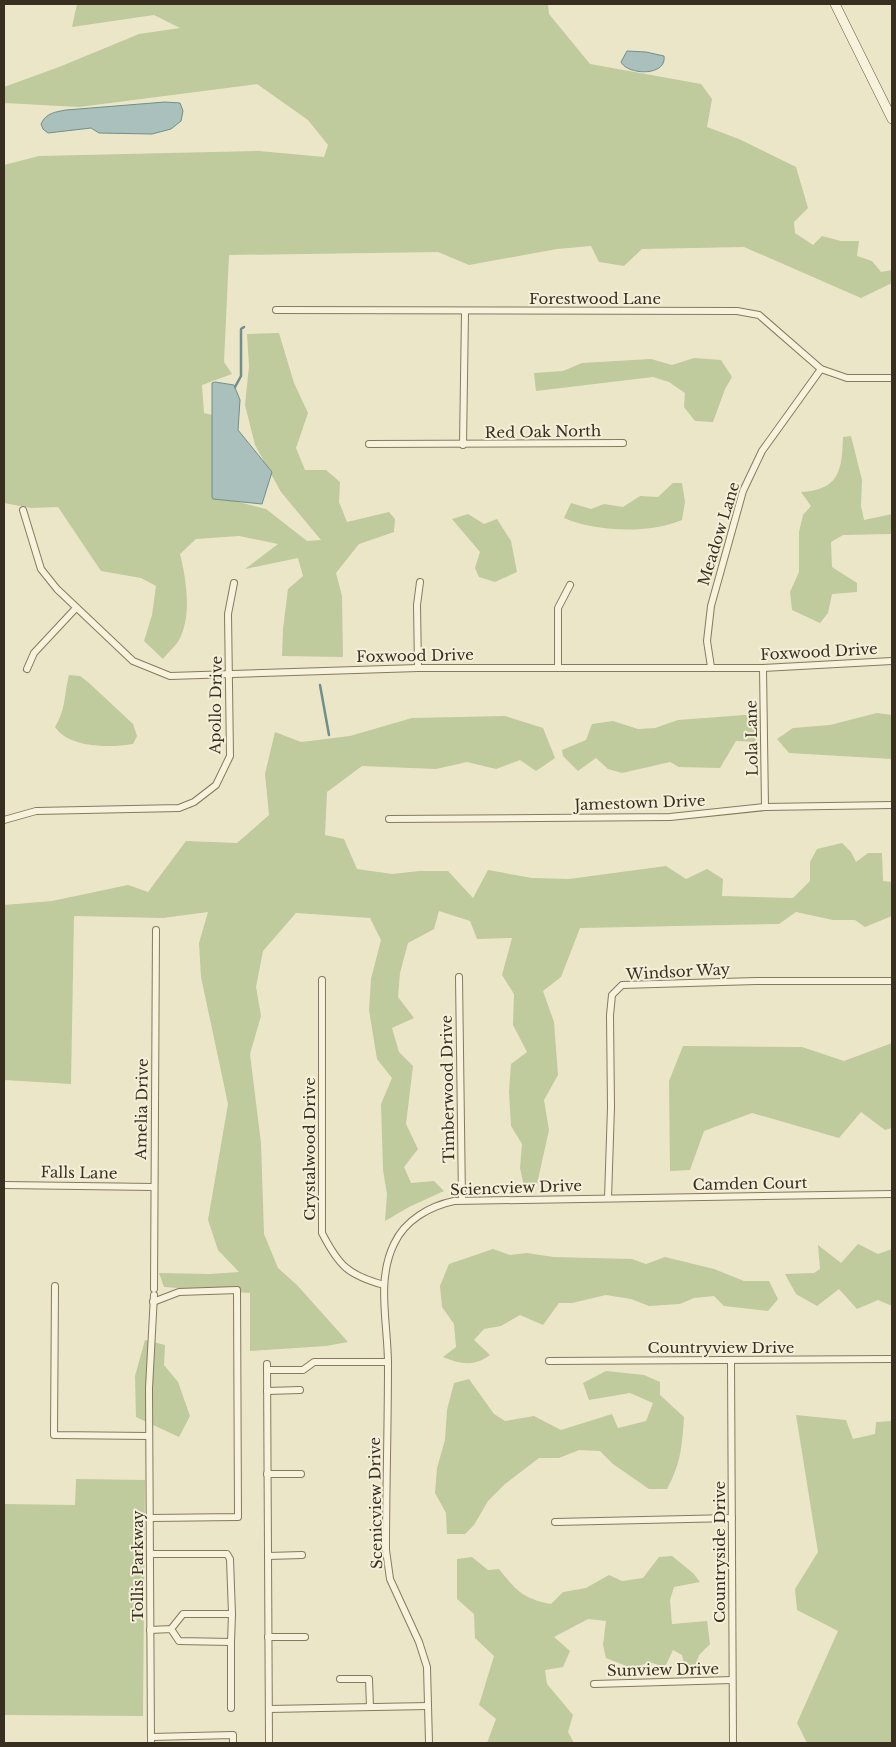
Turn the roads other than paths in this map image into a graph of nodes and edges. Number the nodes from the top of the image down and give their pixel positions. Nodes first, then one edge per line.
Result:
1 (835, 4) edge
2 (892, 119) edge
3 (276, 310) dead end
4 (465, 312) junction
5 (821, 369) junction
6 (892, 378) edge
7 (623, 443) dead end
8 (369, 444) dead end
9 (463, 445) junction
10 (23, 510) dead end
11 (420, 582) dead end
12 (234, 583) dead end
13 (570, 585) dead end
14 (76, 608) junction
15 (892, 661) edge
16 (711, 667) junction
17 (418, 668) junction
18 (558, 668) junction
19 (763, 668) junction
20 (27, 669) dead end
21 (230, 676) junction
22 (892, 805) edge
23 (766, 807) junction
24 (389, 819) dead end
25 (4, 820) edge
26 (156, 930) dead end
27 (459, 977) dead end
28 (322, 980) dead end
29 (892, 981) edge
30 (4, 1185) edge
31 (154, 1187) junction
32 (892, 1194) edge
33 (608, 1198) junction
34 (462, 1200) junction
35 (384, 1285) junction
36 (55, 1286) dead end
37 (154, 1295) junction
38 (892, 1359) edge
39 (731, 1360) junction
40 (549, 1361) dead end
41 (388, 1362) junction
42 (149, 1388) joint
43 (300, 1390) dead end
44 (267, 1391) junction
45 (149, 1436) junction
46 (267, 1474) junction
47 (301, 1474) dead end
48 (150, 1518) junction
49 (732, 1518) junction
50 (554, 1522) dead end
51 (150, 1554) junction
52 (302, 1555) dead end
53 (268, 1556) junction
54 (232, 1614) junction
55 (171, 1629) junction
56 (150, 1630) junction
57 (268, 1637) junction
58 (305, 1637) dead end
59 (231, 1642) junction
60 (340, 1679) dead end
61 (732, 1680) junction
62 (594, 1684) dead end
63 (428, 1706) junction
64 (370, 1707) junction
65 (231, 1708) dead end
66 (269, 1709) junction
67 (151, 1740) edge
68 (233, 1743) edge
69 (269, 1743) edge
70 (428, 1743) edge
71 (733, 1743) edge

1 - 2 street
3 - 4 street, Forestwood Lane
4 - 5 street, Forestwood Lane
4 - 9 street
5 - 6 street, Forestwood Lane
5 - 16 street, Meadow Lane
7 - 9 street, Red Oak North
8 - 9 street, Red Oak North
10 - 14 street, Foxwood Drive
11 - 17 street
12 - 21 street, Apollo Drive
13 - 18 street
14 - 20 street
14 - 21 street, Foxwood Drive
15 - 19 street, Foxwood Drive
16 - 18 street, Foxwood Drive
16 - 19 street, Foxwood Drive
17 - 18 street, Foxwood Drive
17 - 21 street, Foxwood Drive
19 - 23 street, Lola Lane
21 - 25 street, Apollo Drive
22 - 23 street, Jamestown Drive
23 - 24 street, Jamestown Drive
26 - 31 street, Amelia Drive
27 - 34 street, Timberwood Drive
28 - 35 street, Crystalwood Drive
29 - 33 street, Windsor Way
30 - 31 street, Falls Lane
31 - 37 street, Amelia Drive
32 - 33 street, Camden Court
33 - 34 street, Sciencview Drive
34 - 35 street, Sciencview Drive
35 - 41 street, Scenicview Drive
36 - 45 street
37 - 42 street, Amelia Drive
37 - 48 street
38 - 39 street, Countryview Drive
39 - 40 street, Countryview Drive
39 - 49 street, Countryside Drive
41 - 44 street
41 - 63 street, Scenicview Drive
42 - 45 street, Tollis Parkway
43 - 44 street
44 - 46 street
45 - 48 street, Tollis Parkway
46 - 47 street
46 - 53 street
48 - 51 street, Tollis Parkway
49 - 50 street
49 - 61 street, Countryside Drive
51 - 54 street
51 - 56 street, Tollis Parkway
52 - 53 street
53 - 57 street
54 - 55 street
54 - 59 street
55 - 56 street
55 - 59 street
56 - 67 street, Tollis Parkway
57 - 58 street
57 - 66 street
59 - 65 street
60 - 64 street
61 - 62 street, Sunview Drive
61 - 71 street, Countryside Drive
63 - 64 street
63 - 70 street, Scenicview Drive
64 - 66 street
66 - 69 street
67 - 68 street

